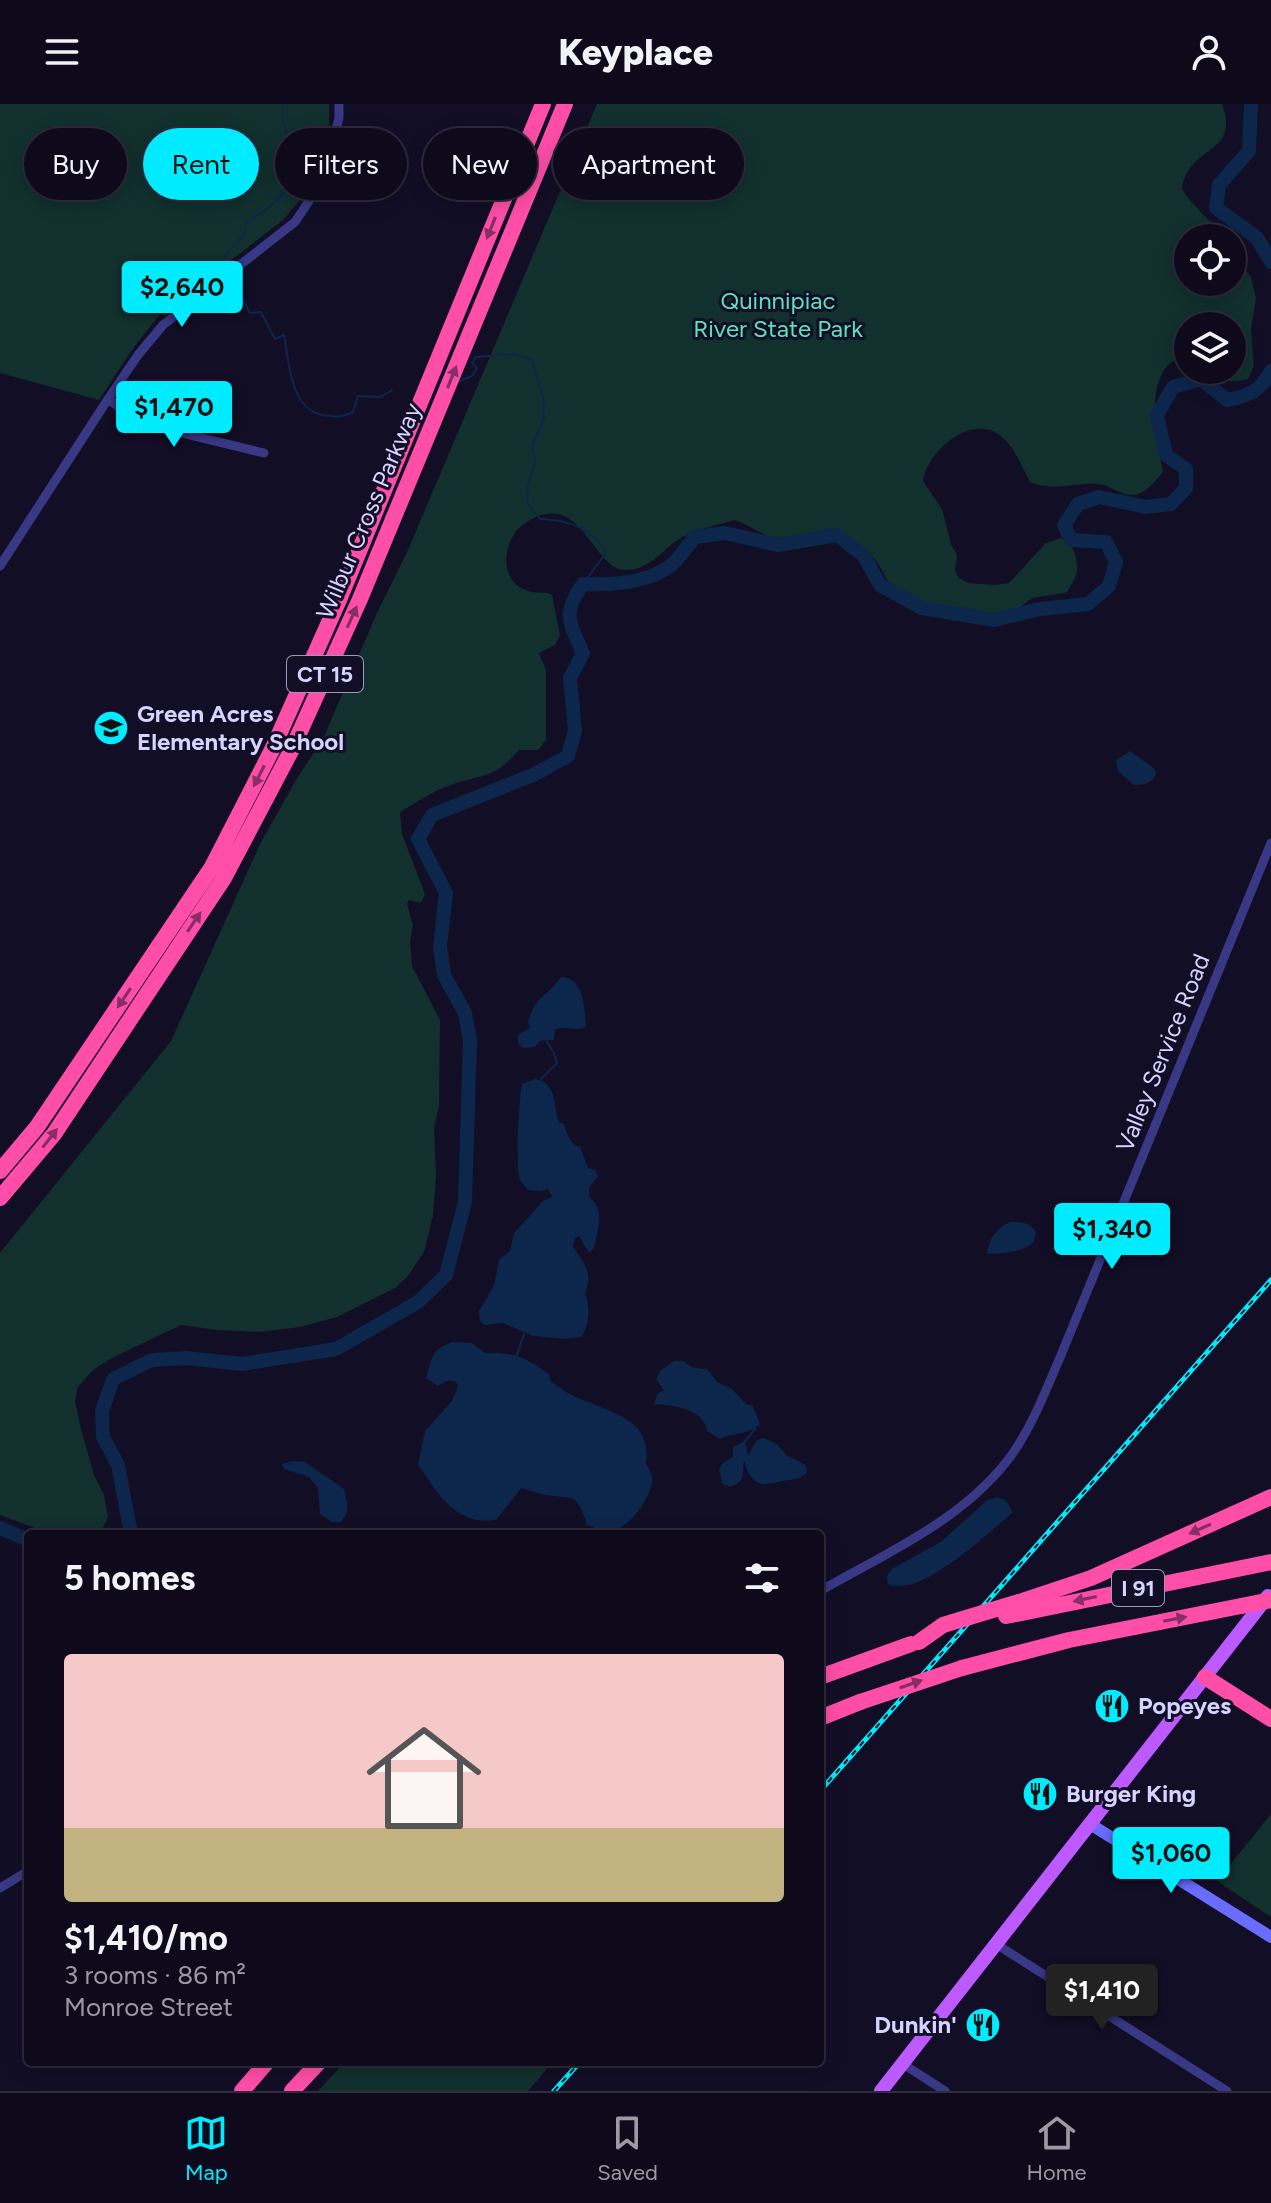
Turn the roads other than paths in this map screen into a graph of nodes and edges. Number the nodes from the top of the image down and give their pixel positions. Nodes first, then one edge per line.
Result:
1 (339, 104) edge
2 (543, 104) edge
3 (565, 104) edge
4 (108, 399) junction
5 (264, 453) dead end
6 (0, 566) edge
7 (1271, 843) edge
8 (0, 1171) edge
9 (0, 1198) edge
10 (1271, 1497) edge
11 (1271, 1562) edge
12 (824, 1589) edge
13 (1271, 1593) edge
14 (1271, 1600) edge
15 (915, 1643) junction
16 (1208, 1673) junction
17 (824, 1676) edge
18 (1271, 1706) edge
19 (824, 1716) edge
20 (1271, 1719) edge
21 (1090, 1824) junction
22 (24, 1873) edge
23 (0, 1888) edge
24 (1271, 1937) edge
25 (996, 1944) junction
26 (903, 2064) junction
27 (264, 2066) edge
28 (315, 2066) edge
29 (242, 2091) edge
30 (292, 2091) edge
31 (881, 2091) edge
32 (945, 2091) edge
33 (1227, 2091) edge

1 - 4 street
2 -> 8 highway, Wilbur Cross Parkway / CT 15
9 -> 3 highway, Wilbur Cross Parkway / CT 15
4 - 5 street
4 - 6 street
7 - 12 street, Valley Service Road
10 -> 15 highway, bridge
11 -> 15 highway, I 91
13 - 16 main road
19 -> 14 highway, I 91, bridge
15 - 17 highway, I 91
16 - 18 highway
16 - 20 highway
16 - 21 main road
21 - 24 street
21 - 25 main road
22 - 23 street
25 - 26 main road
25 - 33 street
26 - 31 main road
26 - 32 street
27 - 29 highway
28 - 30 highway

